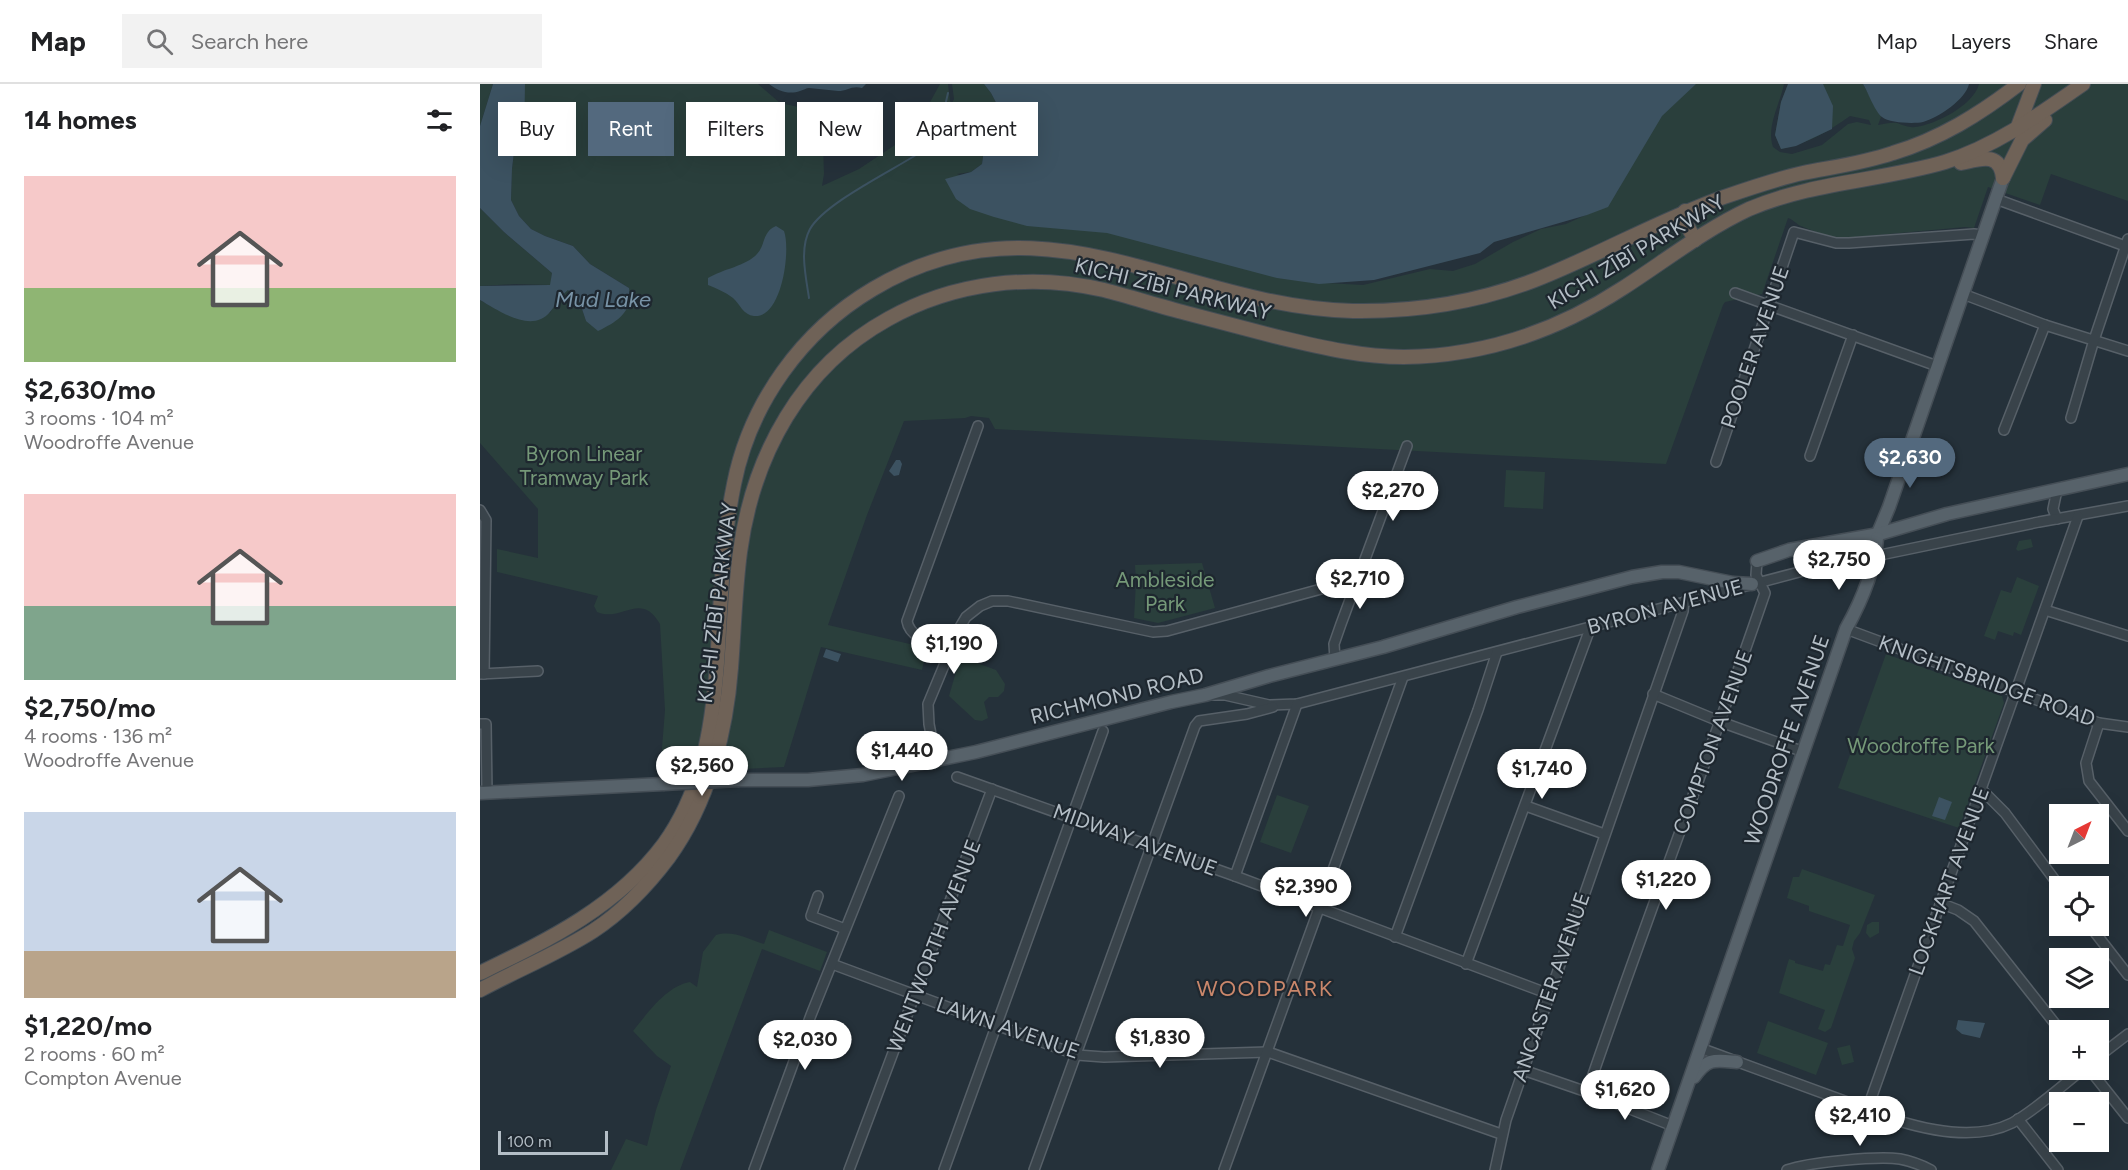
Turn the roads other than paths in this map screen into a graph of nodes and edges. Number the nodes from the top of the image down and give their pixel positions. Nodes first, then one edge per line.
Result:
1 (2019, 84) edge
2 (2034, 84) edge
3 (2083, 84) edge
4 (2092, 84) edge
5 (2017, 128) junction
6 (1915, 170) junction
7 (2003, 178) junction
8 (1996, 199) junction
9 (1684, 211) junction
10 (1983, 235) junction
11 (1699, 238) junction
12 (2127, 244) edge
13 (1735, 293) dead end
14 (1963, 294) junction
15 (1769, 304) junction
16 (2045, 325) junction
17 (1853, 335) junction
18 (2094, 340) junction
19 (2128, 351) edge
20 (1937, 366) junction
21 (2072, 418) dead end
22 (978, 426) dead end
23 (2004, 430) dead end
24 (1407, 446) dead end
25 (1810, 456) dead end
26 (1716, 462) dead end
27 (2128, 474) edge
28 (2057, 490) junction
29 (2128, 506) edge
30 (480, 510) edge
31 (2078, 516) junction
32 (2057, 519) junction
33 (1878, 536) junction
34 (1870, 556) junction
35 (1757, 561) joint
36 (1756, 583) junction
37 (1354, 588) junction
38 (1684, 602) junction
39 (2045, 610) junction
40 (1591, 626) junction
41 (1846, 629) junction
42 (2128, 636) edge
43 (951, 649) junction
44 (1497, 652) junction
45 (1335, 659) junction
46 (538, 671) dead end
47 (482, 674) edge
48 (1403, 677) junction
49 (2015, 692) junction
50 (1653, 694) junction
51 (1205, 695) junction
52 (1297, 704) junction
53 (1278, 706) junction
54 (1721, 722) junction
55 (2099, 723) junction
56 (480, 724) edge
57 (2128, 727) edge
58 (1103, 731) dead end
59 (1804, 752) junction
60 (936, 760) junction
61 (957, 777) dead end
62 (992, 789) junction
63 (1982, 790) junction
64 (484, 793) edge
65 (899, 796) dead end
66 (1526, 806) junction
67 (1071, 818) junction
68 (2128, 831) edge
69 (1604, 834) junction
70 (1152, 847) junction
71 (1235, 876) junction
72 (2052, 876) edge
73 (818, 896) dead end
74 (1940, 903) junction
75 (1321, 909) junction
76 (845, 929) junction
77 (2098, 936) edge
78 (1395, 938) junction
79 (832, 963) junction
80 (1466, 964) junction
81 (480, 973) edge
82 (2128, 975) edge
83 (480, 990) edge
84 (1549, 994) junction
85 (915, 996) junction
86 (2052, 1020) edge
87 (996, 1026) junction
88 (2128, 1034) edge
89 (1700, 1048) junction
90 (2109, 1049) edge
91 (1268, 1052) junction
92 (1077, 1055) junction
93 (1737, 1062) junction
94 (1523, 1070) junction
95 (2069, 1080) edge
96 (2098, 1080) edge
97 (1686, 1088) junction
98 (1587, 1092) junction
99 (1867, 1110) junction
100 (2128, 1118) edge
101 (2018, 1119) junction
102 (1673, 1126) junction
103 (1501, 1134) junction
104 (754, 1170) edge
105 (849, 1170) edge
106 (944, 1170) edge
107 (1034, 1170) edge
108 (1224, 1170) edge
109 (1495, 1170) edge
110 (1658, 1170) edge
111 (1787, 1170) edge
112 (1931, 1170) edge
113 (2058, 1170) edge

1 - 9 highway, KICHI ZĪBĪ PARKWAY
2 - 5 highway
3 - 5 highway, KICHI ZĪBĪ PARKWAY
4 - 7 highway
5 - 6 highway, KICHI ZĪBĪ PARKWAY
5 - 7 highway
6 - 7 highway
6 - 11 highway, KICHI ZĪBĪ PARKWAY
7 - 8 main road, WOODROFFE AVENUE
8 - 10 main road, WOODROFFE AVENUE
8 - 12 street
9 - 11 highway
9 - 81 highway, KICHI ZĪBĪ PARKWAY
10 - 14 main road, WOODROFFE AVENUE
10 - 15 street, POOLER AVENUE
11 - 83 highway, KICHI ZĪBĪ PARKWAY
12 - 18 street
13 - 15 street
14 - 16 street
14 - 20 main road, WOODROFFE AVENUE
15 - 17 street
15 - 26 street, POOLER AVENUE
16 - 18 street
16 - 23 street
17 - 20 street
17 - 25 street
18 - 19 street
18 - 21 street
20 - 33 main road, WOODROFFE AVENUE
22 - 43 street
24 - 37 street
27 - 28 main road
28 - 32 street
28 - 33 main road
29 - 31 street, BYRON AVENUE
30 - 47 street
31 - 32 street, BYRON AVENUE
31 - 39 street, LOCKHART AVENUE
32 - 34 street, BYRON AVENUE
33 - 34 main road, WOODROFFE AVENUE
33 - 35 main road
34 - 36 street, BYRON AVENUE
34 - 41 main road, WOODROFFE AVENUE
35 - 36 street, COMPTON AVENUE
36 - 38 street, BYRON AVENUE
36 - 45 main road, RICHMOND ROAD
36 - 54 street, COMPTON AVENUE
37 - 43 street
37 - 45 street
38 - 40 street, BYRON AVENUE
38 - 50 street, ANCASTER AVENUE
39 - 42 street
39 - 49 street, LOCKHART AVENUE
40 - 44 street, BYRON AVENUE
40 - 66 street
41 - 49 street, KNIGHTSBRIDGE ROAD
41 - 59 main road, WOODROFFE AVENUE
43 - 60 street
44 - 48 street, BYRON AVENUE
44 - 78 street
45 - 51 main road, RICHMOND ROAD
46 - 47 street
48 - 52 street, BYRON AVENUE
48 - 75 street
49 - 55 street, KNIGHTSBRIDGE ROAD
49 - 63 street, LOCKHART AVENUE
50 - 54 street
50 - 69 street, ANCASTER AVENUE
51 - 53 street, BYRON AVENUE
51 - 60 main road, RICHMOND ROAD
52 - 53 street, BYRON AVENUE
52 - 71 street
53 - 70 street
54 - 59 street
54 - 98 street, COMPTON AVENUE
55 - 57 street, KNIGHTSBRIDGE ROAD
55 - 68 street
56 - 64 street
58 - 67 street
59 - 89 main road, WOODROFFE AVENUE
60 - 64 main road, RICHMOND ROAD, bridge
61 - 62 street, MIDWAY AVENUE
62 - 67 street, MIDWAY AVENUE
62 - 85 street, WENTWORTH AVENUE
63 - 72 street
63 - 74 street, LOCKHART AVENUE
65 - 76 street
66 - 69 street
66 - 80 street
67 - 70 street, MIDWAY AVENUE
67 - 87 street
69 - 84 street, ANCASTER AVENUE
70 - 71 street, MIDWAY AVENUE
70 - 92 street
71 - 75 street, MIDWAY AVENUE
73 - 76 street
74 - 86 street
74 - 99 street, LOCKHART AVENUE
75 - 78 street, MIDWAY AVENUE
75 - 91 street
76 - 79 street
77 - 82 street
78 - 80 street, MIDWAY AVENUE
79 - 85 street, LAWN AVENUE
79 - 104 street
80 - 84 street, MIDWAY AVENUE
84 - 94 street, ANCASTER AVENUE
85 - 87 street, LAWN AVENUE
85 - 105 street, WENTWORTH AVENUE
87 - 92 street, LAWN AVENUE
87 - 106 street
88 - 90 street
89 - 93 street
89 - 97 main road, WOODROFFE AVENUE
91 - 92 street, LAWN AVENUE
91 - 103 street, LAWN AVENUE
91 - 108 street
92 - 107 street
93 - 97 main road
93 - 99 street
94 - 98 street
94 - 103 street, ANCASTER AVENUE
95 - 101 street
96 - 100 street
97 - 102 main road, WOODROFFE AVENUE
98 - 102 street
99 - 101 street
101 - 113 street
102 - 110 main road, WOODROFFE AVENUE
103 - 109 street, ANCASTER AVENUE
111 - 112 street

